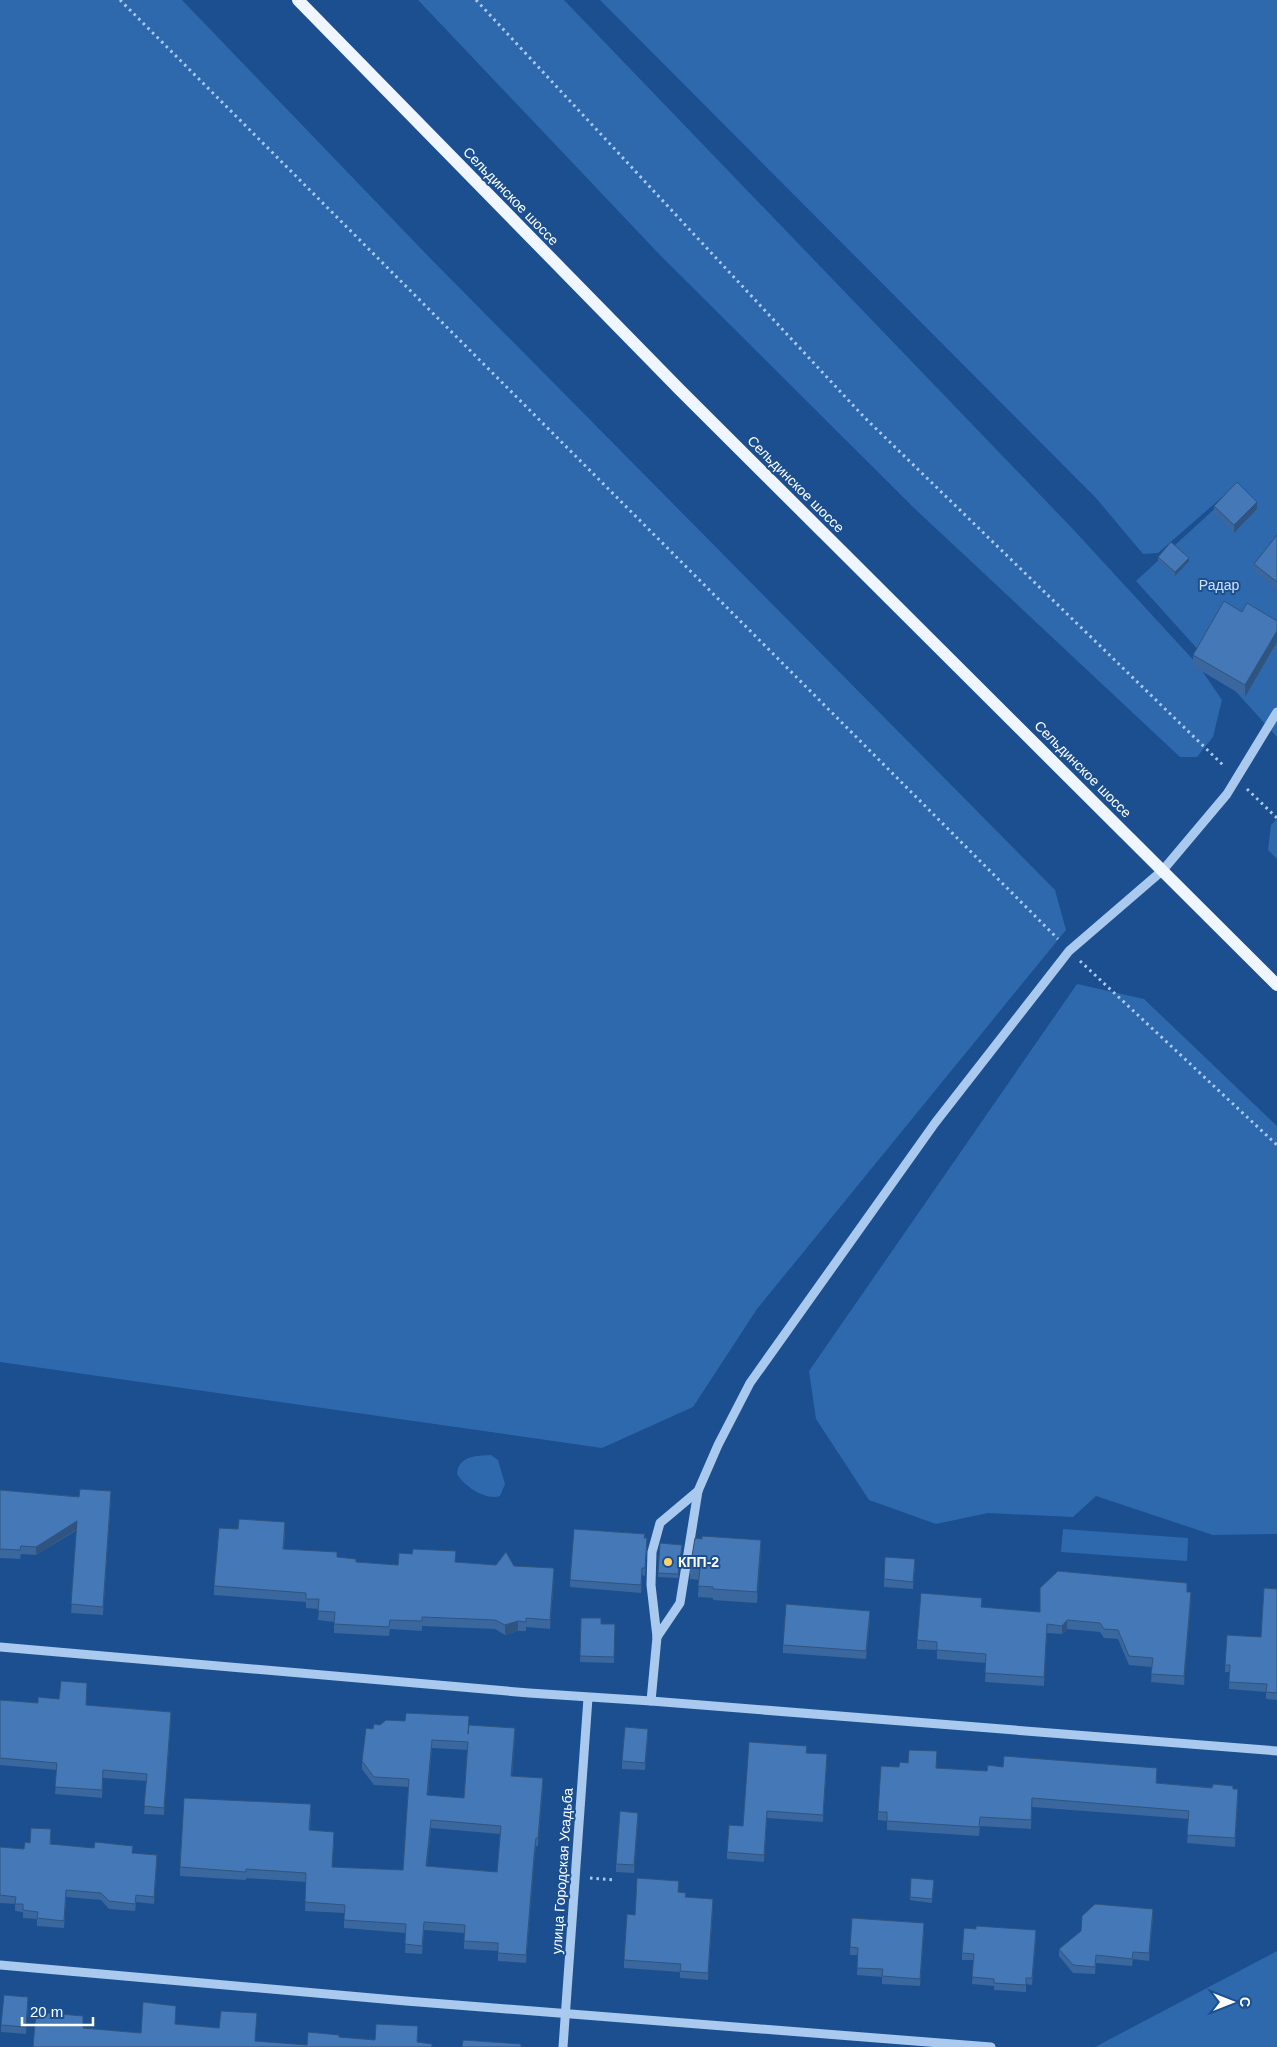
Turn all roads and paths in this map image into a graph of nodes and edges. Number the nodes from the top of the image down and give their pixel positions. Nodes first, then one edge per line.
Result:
1 (120, 0) edge
2 (298, 0) edge
3 (476, 0) edge
4 (1277, 712) edge
5 (1236, 779) junction
6 (1277, 818) edge
7 (1163, 870) junction
8 (1069, 951) junction
9 (1277, 985) edge
10 (1277, 1145) edge
11 (698, 1491) junction
12 (657, 1637) junction
13 (0, 1647) edge
14 (588, 1698) junction
15 (651, 1701) junction
16 (1277, 1751) edge
17 (575, 1877) junction
18 (614, 1880) dead end
19 (0, 1965) edge
20 (566, 2014) junction
21 (952, 2046) edge
22 (563, 2047) edge
23 (991, 2047) edge

1 - 8 path
2 - 7 main road, Сельдинское шоссе
3 - 5 path
4 - 5 street
5 - 6 path
5 - 7 street
7 - 8 street
7 - 9 main road, Сельдинское шоссе
8 - 10 path
8 - 11 street
11 - 12 street
11 - 12 street
12 - 15 street
13 - 14 street
14 - 15 street
14 - 17 street, улица Городская Усадьба
15 - 16 street
17 - 18 path
17 - 20 street, улица Городская Усадьба
19 - 20 street
20 - 21 street
20 - 22 street, улица Городская Усадьба
21 - 23 street

